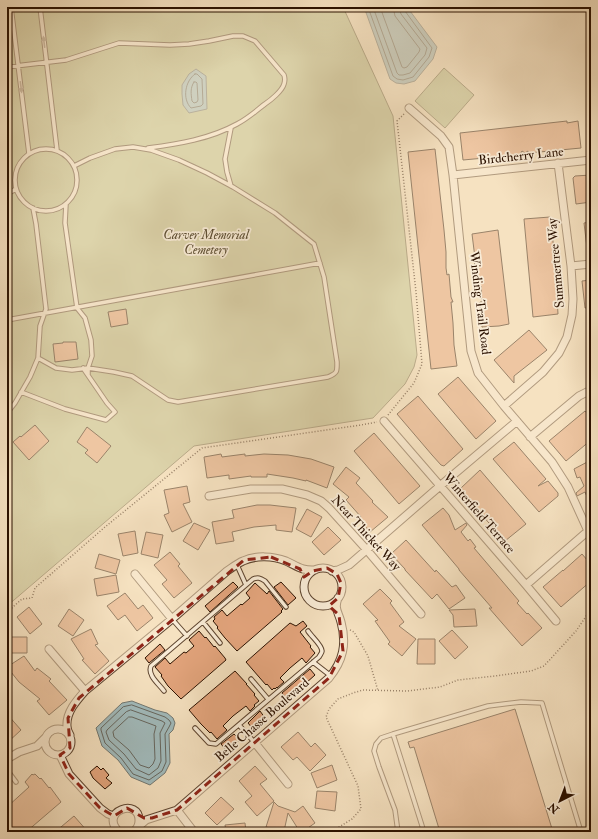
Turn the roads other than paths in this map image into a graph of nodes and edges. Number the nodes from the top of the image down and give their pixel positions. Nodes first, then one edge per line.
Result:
1 (11, 7) edge
2 (40, 7) edge
3 (47, 63) junction
4 (18, 66) junction
5 (7, 68) edge
6 (409, 108) road end
7 (231, 128) junction
8 (145, 149) junction
9 (57, 150) junction
10 (29, 154) junction
11 (591, 160) edge
12 (558, 163) junction
13 (74, 166) junction
14 (453, 175) junction
15 (231, 186) junction
16 (16, 189) junction
17 (7, 194) edge
18 (66, 204) junction
19 (33, 208) junction
20 (320, 263) junction
21 (591, 264) edge
22 (570, 266) junction
23 (77, 308) junction
24 (44, 314) junction
25 (7, 320) edge
26 (38, 358) junction
27 (83, 368) junction
28 (88, 368) junction
29 (88, 375) junction
30 (591, 390) edge
31 (21, 392) junction
32 (504, 406) junction
33 (7, 413) edge
34 (384, 421) road end
35 (517, 421) junction
36 (530, 437) junction
37 (440, 486) junction
38 (209, 496) dead end
39 (589, 531) edge
40 (366, 549) junction
41 (237, 564) junction
42 (349, 565) junction
43 (300, 569) junction
44 (315, 570) junction
45 (332, 570) junction
46 (136, 574) dead end
47 (304, 581) junction
48 (340, 582) junction
49 (246, 585) junction
50 (526, 585) junction
51 (338, 598) junction
52 (325, 605) junction
53 (286, 607) dead end
54 (337, 612) junction
55 (421, 614) dead end
56 (172, 619) junction
57 (556, 621) dead end
58 (202, 622) junction
59 (308, 631) dead end
60 (187, 636) junction
61 (220, 642) dead end
62 (49, 649) dead end
63 (313, 662) junction
64 (331, 676) junction
65 (251, 679) dead end
66 (85, 691) junction
67 (164, 691) dead end
68 (268, 699) junction
69 (68, 718) junction
70 (239, 725) junction
71 (195, 728) dead end
72 (53, 730) junction
73 (393, 734) junction
74 (70, 735) junction
75 (46, 737) junction
76 (254, 743) junction
77 (37, 746) junction
78 (49, 752) junction
79 (60, 755) junction
80 (7, 759) edge
81 (7, 770) edge
82 (16, 782) dead end
83 (288, 784) dead end
84 (176, 810) junction
85 (137, 813) junction
86 (114, 816) junction
87 (152, 818) junction
88 (139, 826) junction
89 (423, 830) edge
90 (119, 832) edge
91 (133, 832) edge
92 (194, 832) edge
93 (398, 832) edge
94 (412, 832) edge
95 (581, 832) edge

1 - 4 lane
3 -> 2 lane
3 - 4 lane
3 - 7 lane
3 - 9 lane
4 - 5 lane
4 -> 10 lane
6 - 14 street, Winding Trail Road
7 - 8 lane
7 - 15 lane
8 - 13 lane
8 - 15 lane
9 - 10 lane
9 - 13 lane
10 - 16 lane
11 - 12 street, Birdcherry Lane
12 - 14 street, Birdcherry Lane
12 - 22 street, Summertree Way
13 - 18 lane
14 - 32 street, Winding Trail Road
15 - 20 lane
16 - 17 lane
16 - 19 lane
18 - 19 lane
18 - 23 lane
19 - 24 lane
20 - 23 lane
20 - 28 lane
21 - 22 street
22 - 32 street, Summertree Way
23 - 24 lane
23 - 28 lane
24 - 25 lane
24 - 26 lane
26 - 27 lane
26 - 31 lane
27 - 28 lane
27 - 29 lane
28 - 29 lane
29 - 31 lane
30 - 36 street
31 - 33 lane
32 - 35 street, Winding Trail Road
34 - 37 street, Winterfield Terrace
35 - 36 street, Winding Trail Road
35 - 37 street, Belle Chasse Boulevard
36 - 39 street, Winding Trail Road
37 - 40 street, Belle Chasse Boulevard
37 - 50 street, Winterfield Terrace
38 - 40 street, Near Thicket Way
39 - 50 street
40 - 42 street, Belle Chasse Boulevard
40 - 55 street, Near Thicket Way
41 - 43 street, Belle Chasse Boulevard
41 - 49 lane
41 - 56 street, Belle Chasse Boulevard
42 - 45 street, Belle Chasse Boulevard
42 - 48 street, Belle Chasse Boulevard
43 - 44 street, Belle Chasse Boulevard
43 - 47 street
44 - 45 street, Belle Chasse Boulevard
44 - 47 street
45 - 48 street
46 - 56 street
47 - 52 street
48 - 51 street, Belle Chasse Boulevard
49 - 53 lane
49 - 58 lane
50 - 57 street, Winterfield Terrace
51 - 52 street
51 - 54 street, Belle Chasse Boulevard
52 - 54 street
54 - 64 street, Belle Chasse Boulevard
56 - 60 lane
56 - 66 street, Belle Chasse Boulevard
58 - 60 lane
58 - 61 lane
59 - 63 lane
60 - 67 lane
62 - 66 street
63 - 64 lane
63 - 68 lane
64 - 76 street, Belle Chasse Boulevard
65 - 68 lane
66 - 69 street, Belle Chasse Boulevard
68 - 70 lane
69 - 72 street, Belle Chasse Boulevard
69 - 74 street
70 - 71 lane
70 - 76 lane
72 - 74 street
72 - 75 street, Belle Chasse Boulevard
73 - 89 lane
73 - 93 lane
73 - 95 lane
74 - 79 street
75 - 77 street, Belle Chasse Boulevard
75 - 78 street
76 - 83 street
76 - 84 street, Belle Chasse Boulevard
77 - 78 street
77 - 80 street, Belle Chasse Boulevard
78 - 79 street
79 - 86 street
81 - 82 lane
84 - 87 street, Belle Chasse Boulevard
84 - 92 street
85 - 86 street
85 - 87 street
85 - 88 street
86 - 90 street
87 - 88 street, Belle Chasse Boulevard
88 - 91 street, Belle Chasse Boulevard
89 - 94 lane

